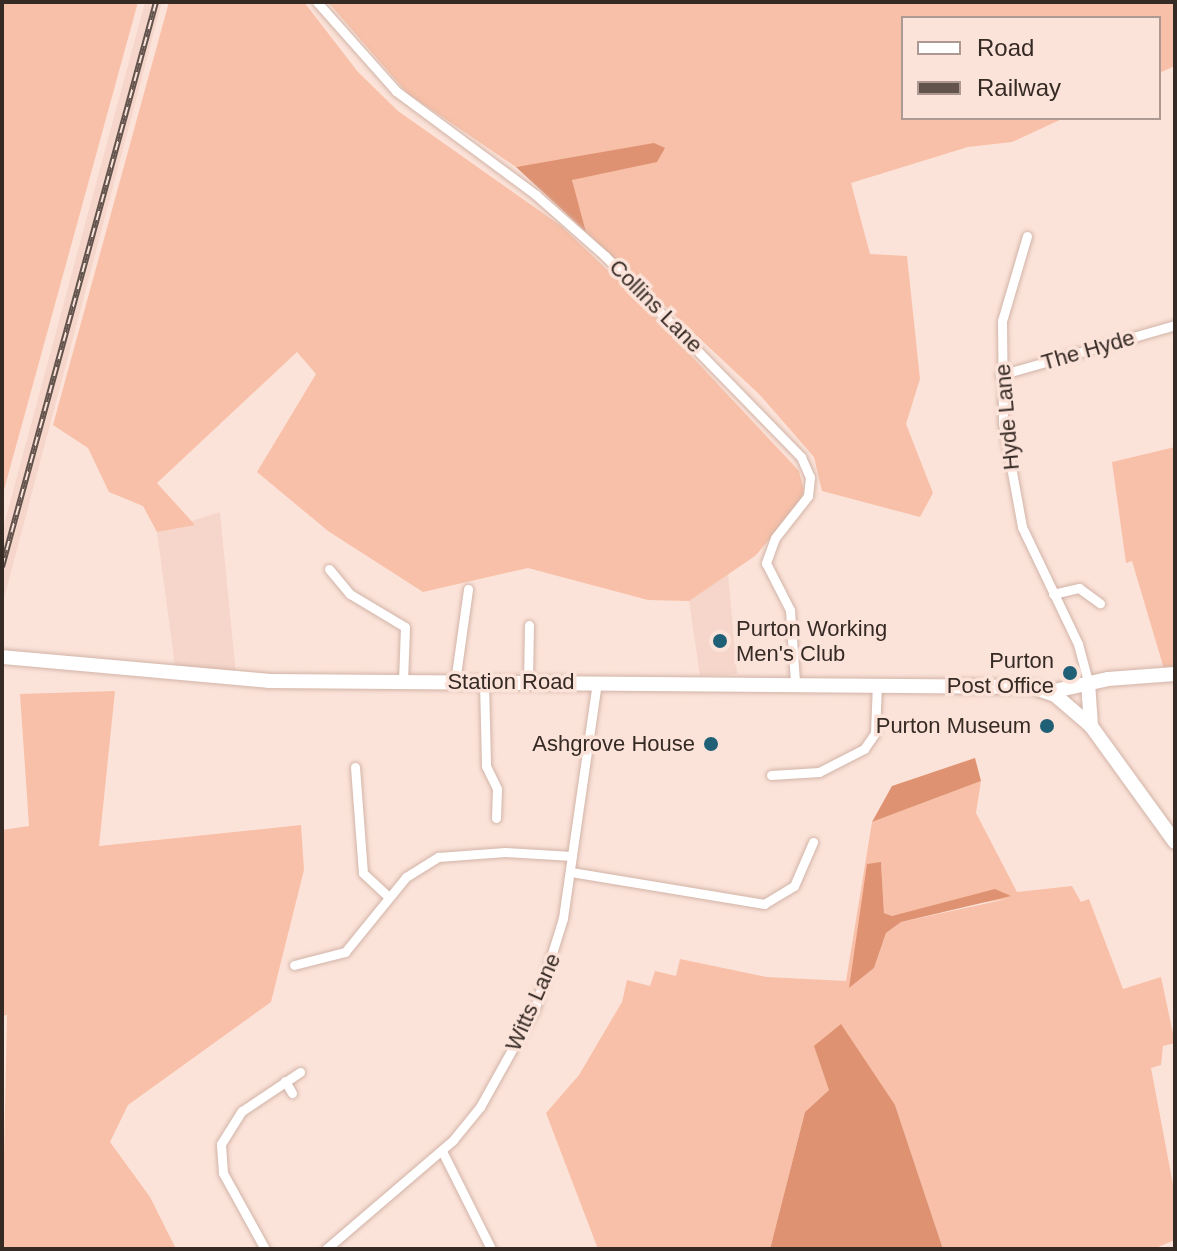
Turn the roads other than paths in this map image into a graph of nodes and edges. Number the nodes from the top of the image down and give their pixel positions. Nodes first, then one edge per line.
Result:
1 (317, 2) edge
2 (1027, 236) dead end
3 (1175, 325) edge
4 (1000, 375) junction
5 (329, 569) dead end
6 (468, 589) dead end
7 (1053, 594) junction
8 (1100, 603) dead end
9 (529, 625) dead end
10 (2, 657) edge
11 (1175, 674) edge
12 (403, 682) junction
13 (455, 682) junction
14 (484, 682) junction
15 (528, 682) junction
16 (597, 682) junction
17 (795, 682) junction
18 (1088, 682) junction
19 (877, 683) junction
20 (1050, 692) junction
21 (1091, 726) junction
22 (355, 767) dead end
23 (771, 775) dead end
24 (496, 818) dead end
25 (813, 842) dead end
26 (1175, 842) edge
27 (572, 856) junction
28 (571, 872) junction
29 (389, 897) junction
30 (294, 965) dead end
31 (300, 1072) dead end
32 (285, 1081) junction
33 (292, 1093) dead end
34 (442, 1151) junction
35 (265, 1249) edge
36 (326, 1249) edge
37 (491, 1249) edge

1 - 17 street, Collins Lane
2 - 4 street, Hyde Lane
3 - 4 street, The Hyde
4 - 7 street, Hyde Lane
5 - 12 street
6 - 13 street
7 - 8 street
7 - 18 street, Hyde Lane
9 - 15 street
10 - 12 street, Station Road
11 - 18 street
12 - 13 street, Station Road
13 - 14 street, Station Road
14 - 15 street, Station Road
14 - 24 street
15 - 16 street, Station Road
16 - 17 street, Station Road
16 - 27 street, Witts Lane
17 - 19 street, Station Road
18 - 20 street
18 - 21 street
19 - 20 street, Station Road
19 - 23 street
20 - 21 street
21 - 26 street
22 - 29 street
25 - 28 street
27 - 28 street, Witts Lane
27 - 29 street
28 - 34 street, Witts Lane
29 - 30 street
31 - 32 street
32 - 33 street
32 - 35 street
34 - 36 street, Witts Lane
34 - 37 street

